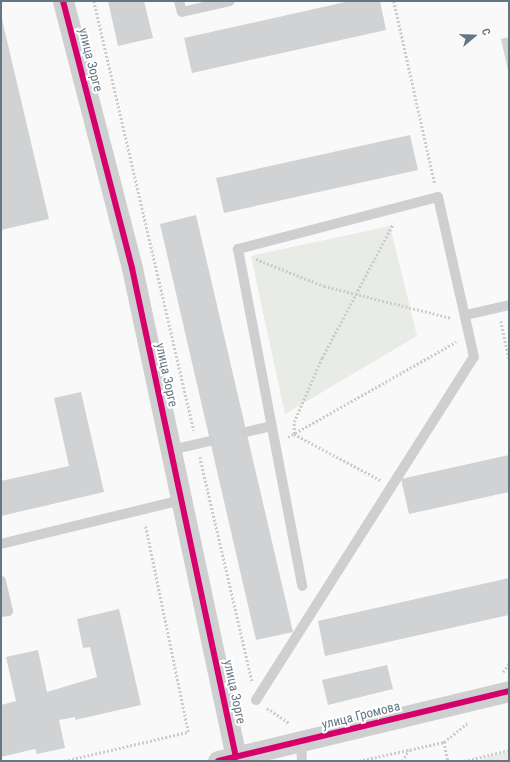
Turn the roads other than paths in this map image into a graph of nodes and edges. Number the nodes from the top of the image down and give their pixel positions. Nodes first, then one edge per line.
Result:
1 (64, 1) edge
2 (179, 1) edge
3 (230, 1) edge
4 (509, 306) edge
5 (466, 319) junction
6 (271, 426) junction
7 (246, 432) dead end
8 (210, 441) dead end
9 (171, 450) junction
10 (182, 500) junction
11 (1, 544) edge
12 (1, 581) edge
13 (302, 586) dead end
14 (1, 612) edge
15 (509, 691) edge
16 (256, 700) road end
17 (302, 752) edge
18 (227, 759) edge

1 - 9 street, улица Зорге
2 - 3 lane
4 - 5 lane
5 - 6 lane
5 - 16 lane
6 - 7 lane
6 - 13 lane
8 - 9 lane
9 - 10 street, улица Зорге
10 - 11 lane
10 - 18 street, улица Зорге
12 - 14 lane
15 - 17 street, улица Громова
17 - 18 street, улица Громова

